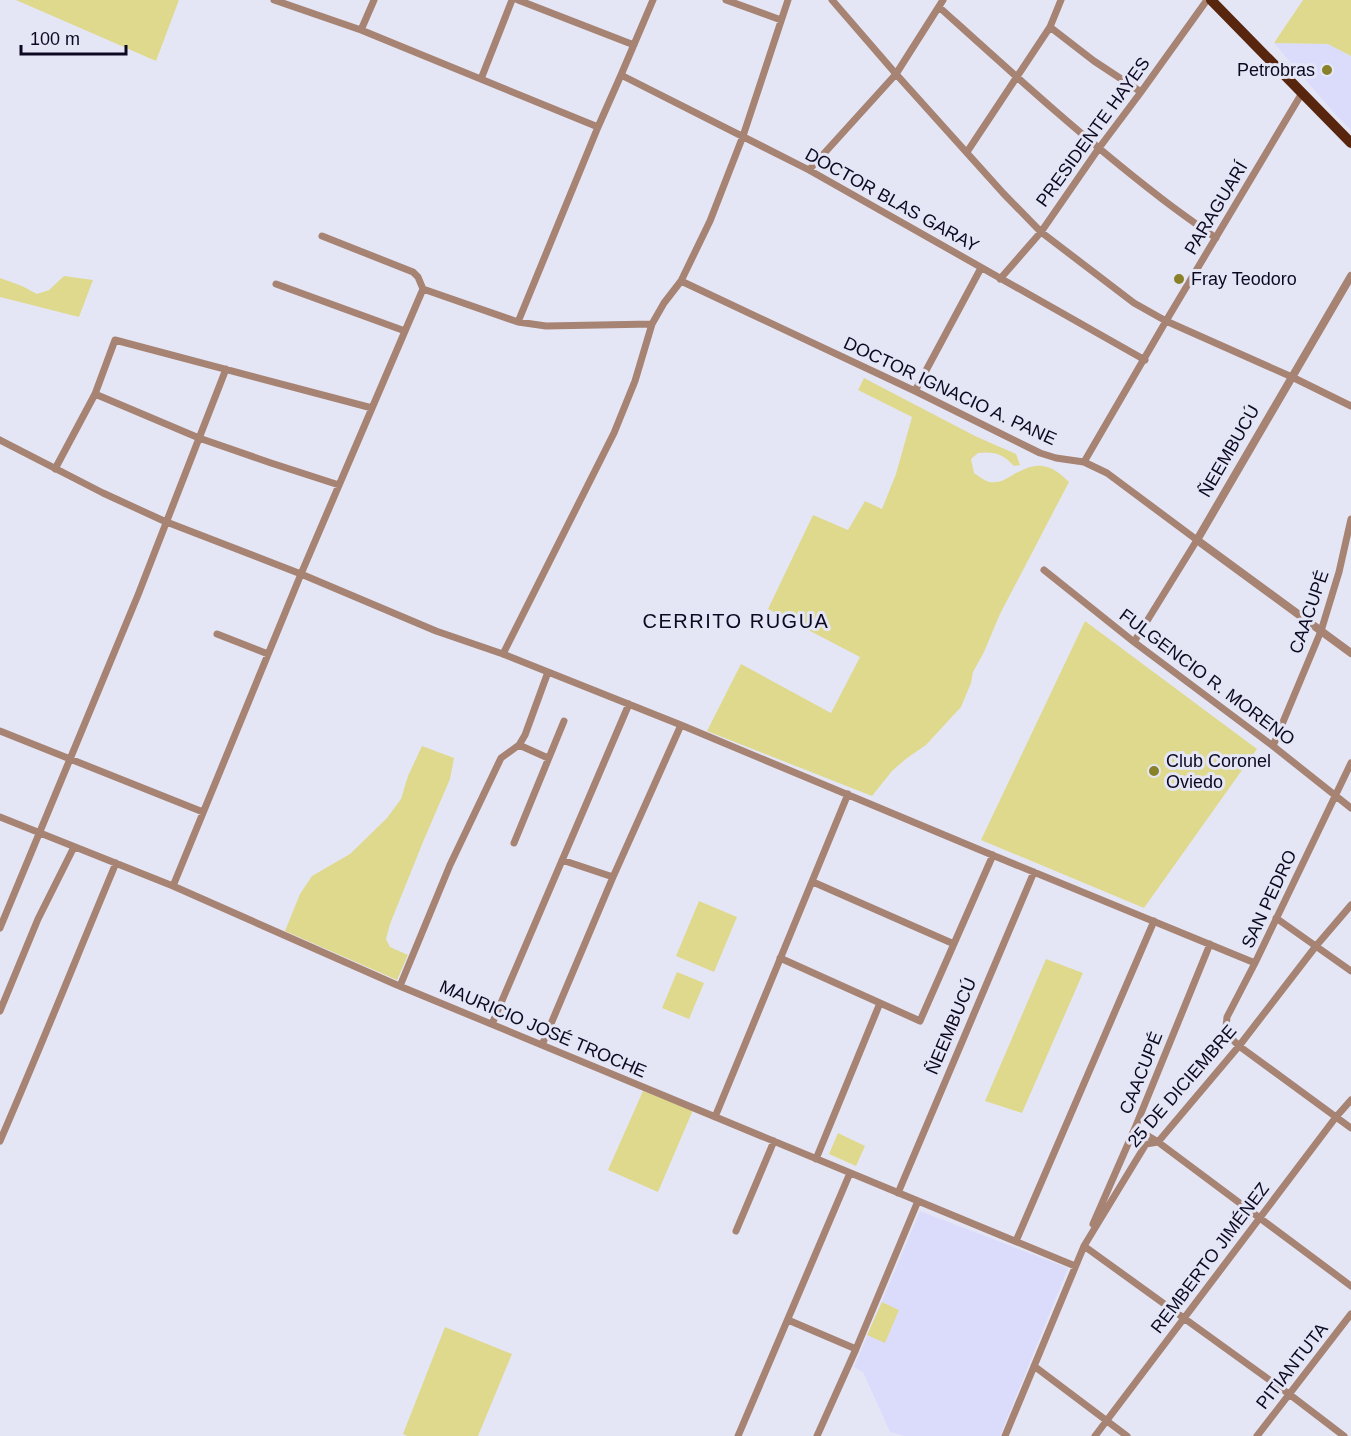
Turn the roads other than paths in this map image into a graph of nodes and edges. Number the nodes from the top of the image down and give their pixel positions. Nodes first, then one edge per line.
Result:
1 (274, 0) edge
2 (374, 0) edge
3 (512, 0) edge
4 (518, 0) edge
5 (653, 0) edge
6 (726, 0) edge
7 (788, 0) edge
8 (832, 0) edge
9 (1061, 0) edge
10 (1209, 0) edge
11 (283, 2) edge
12 (941, 3) edge
13 (781, 20) junction
14 (1050, 27) junction
15 (361, 30) junction
16 (634, 45) junction
17 (896, 74) junction
18 (621, 75) junction
19 (1017, 78) junction
20 (481, 79) junction
21 (1141, 92) junction
22 (1302, 93) junction
23 (598, 127) junction
24 (743, 136) junction
25 (1351, 142) edge
26 (1099, 148) junction
27 (967, 152) junction
28 (809, 170) junction
29 (1041, 231) junction
30 (322, 236) dead end
31 (1216, 238) junction
32 (981, 268) junction
33 (1351, 276) edge
34 (1000, 279) junction
35 (681, 281) junction
36 (276, 284) dead end
37 (423, 290) junction
38 (518, 321) junction
39 (1166, 321) junction
40 (652, 324) junction
41 (405, 331) junction
42 (1144, 360) junction
43 (226, 369) junction
44 (1292, 377) junction
45 (915, 391) junction
46 (95, 394) junction
47 (1351, 406) edge
48 (372, 408) junction
49 (199, 438) junction
50 (0, 440) edge
51 (1084, 462) junction
52 (55, 469) junction
53 (339, 485) junction
54 (1351, 521) edge
55 (167, 522) junction
56 (1197, 540) junction
57 (1044, 570) dead end
58 (301, 574) junction
59 (1320, 631) junction
60 (217, 634) dead end
61 (1134, 642) junction
62 (1351, 653) edge
63 (268, 654) junction
64 (503, 654) junction
65 (548, 672) junction
66 (629, 704) junction
67 (564, 721) dead end
68 (681, 725) junction
69 (0, 731) edge
70 (519, 745) junction
71 (1273, 746) junction
72 (548, 758) junction
73 (70, 759) junction
74 (1351, 763) edge
75 (848, 794) junction
76 (1335, 796) junction
77 (1351, 808) edge
78 (203, 813) junction
79 (0, 817) edge
80 (40, 833) junction
81 (514, 843) dead end
82 (74, 847) junction
83 (993, 855) junction
84 (562, 860) junction
85 (116, 863) junction
86 (1034, 872) junction
87 (612, 877) junction
88 (813, 882) junction
89 (173, 886) junction
90 (1351, 905) edge
91 (1276, 918) junction
92 (1154, 921) junction
93 (0, 928) edge
94 (954, 944) junction
95 (1210, 944) junction
96 (1316, 946) junction
97 (780, 958) junction
98 (1255, 963) junction
99 (1351, 972) edge
100 (400, 986) junction
101 (880, 1003) junction
102 (0, 1011) edge
103 (492, 1024) junction
104 (542, 1045) junction
105 (1239, 1046) junction
106 (1351, 1100) edge
107 (715, 1117) junction
108 (1336, 1117) junction
109 (1135, 1128) junction
110 (1351, 1128) edge
111 (0, 1141) edge
112 (774, 1141) junction
113 (1158, 1142) junction
114 (816, 1159) junction
115 (850, 1173) junction
116 (898, 1193) junction
117 (918, 1201) junction
118 (1260, 1218) junction
119 (736, 1232) dead end
120 (1016, 1241) junction
121 (1084, 1246) junction
122 (1075, 1266) junction
123 (1351, 1286) edge
124 (1351, 1314) edge
125 (1184, 1318) junction
126 (788, 1320) junction
127 (856, 1349) junction
128 (1034, 1366) junction
129 (1289, 1394) junction
130 (1106, 1421) junction
131 (738, 1436) edge
132 (817, 1436) edge
133 (1005, 1436) edge
134 (1095, 1436) edge
135 (1127, 1436) edge
136 (1257, 1436) edge
137 (1344, 1436) edge

1 - 11 street
2 - 15 street
3 - 20 street
4 - 16 street
5 - 16 street
6 - 13 street
7 - 13 street
8 - 17 street
9 - 14 street
10 - 21 street, PRESIDENTE HAYES
10 - 22 highway
11 - 15 street
12 - 17 street
12 - 19 street
13 - 24 street
14 - 19 street
14 - 21 street
15 - 20 street
16 - 18 street
17 - 27 street
17 - 28 street
18 - 23 street
18 - 24 street, DOCTOR BLAS GARAY
19 - 26 street
19 - 27 street
20 - 23 street
21 - 26 street, PRESIDENTE HAYES
22 - 25 highway
22 - 31 street, PARAGUARÍ
23 - 38 street
24 - 28 street, DOCTOR BLAS GARAY
24 - 35 street
26 - 29 street, PRESIDENTE HAYES
26 - 31 street
27 - 29 street
28 - 32 street, DOCTOR BLAS GARAY
29 - 34 street, PRESIDENTE HAYES
29 - 39 street
30 - 37 street
31 - 39 street, PARAGUARÍ
32 - 34 street, DOCTOR BLAS GARAY
32 - 45 street
33 - 44 street, ÑEEMBUCÚ
34 - 42 street, DOCTOR BLAS GARAY
35 - 40 street
35 - 45 street, DOCTOR IGNACIO A. PANE
36 - 41 street
37 - 38 street
37 - 41 street
38 - 40 street
39 - 42 street, PARAGUARÍ
39 - 44 street
40 - 64 street
41 - 48 street
42 - 51 street, PARAGUARÍ
43 - 46 street
43 - 48 street
43 - 49 street
44 - 47 street
44 - 56 street, ÑEEMBUCÚ
45 - 51 street, DOCTOR IGNACIO A. PANE
46 - 49 street
46 - 52 street
48 - 53 street
49 - 53 street
49 - 55 street
50 - 52 street
51 - 56 street, DOCTOR IGNACIO A. PANE
52 - 55 street
53 - 58 street
54 - 59 street, CAACUPÉ
55 - 58 street
55 - 73 street
56 - 59 street
56 - 61 street, ÑEEMBUCÚ
57 - 61 street, FULGENCIO R. MORENO
58 - 63 street
58 - 64 street
59 - 62 street
59 - 71 street, CAACUPÉ
60 - 63 street
61 - 71 street, FULGENCIO R. MORENO
63 - 78 street
64 - 65 street
65 - 66 street
65 - 70 street
66 - 68 street
66 - 84 street
67 - 72 street
68 - 75 street
68 - 87 street
69 - 73 street
70 - 72 street
70 - 100 street
71 - 76 street, FULGENCIO R. MORENO
72 - 81 street
73 - 78 street
73 - 80 street
74 - 76 street, SAN PEDRO
75 - 83 street
75 - 88 street
76 - 77 street, FULGENCIO R. MORENO
76 - 91 street, SAN PEDRO
78 - 89 street
79 - 80 street, MAURICIO JOSÉ TROCHE
80 - 82 street, MAURICIO JOSÉ TROCHE
80 - 93 street
82 - 85 street, MAURICIO JOSÉ TROCHE
82 - 102 street
83 - 86 street
83 - 94 street
84 - 87 street
84 - 103 street
85 - 89 street, MAURICIO JOSÉ TROCHE
85 - 111 street
86 - 92 street
86 - 116 street, ÑEEMBUCÚ
87 - 104 street
88 - 94 street
88 - 97 street
89 - 100 street, MAURICIO JOSÉ TROCHE
90 - 96 street, 25 DE DICIEMBRE
91 - 96 street
91 - 98 street, SAN PEDRO
92 - 95 street
92 - 120 street
94 - 101 street
95 - 98 street
95 - 109 street, CAACUPÉ
96 - 99 street
96 - 105 street, 25 DE DICIEMBRE
97 - 101 street
97 - 107 street
98 - 105 street, SAN PEDRO
100 - 103 street, MAURICIO JOSÉ TROCHE
101 - 114 street
103 - 104 street, MAURICIO JOSÉ TROCHE
104 - 107 street, MAURICIO JOSÉ TROCHE
105 - 108 street
105 - 113 street, 25 DE DICIEMBRE
106 - 108 street, REMBERTO JIMÉNEZ
107 - 112 street, MAURICIO JOSÉ TROCHE
108 - 110 street
108 - 118 street, REMBERTO JIMÉNEZ
109 - 113 street
109 - 121 street, CAACUPÉ
112 - 114 street, MAURICIO JOSÉ TROCHE
112 - 119 street
113 - 118 street
113 - 121 street, 25 DE DICIEMBRE
114 - 115 street, MAURICIO JOSÉ TROCHE
115 - 116 street, MAURICIO JOSÉ TROCHE
115 - 126 street
116 - 117 street, MAURICIO JOSÉ TROCHE
117 - 120 street, MAURICIO JOSÉ TROCHE
117 - 127 street
118 - 123 street
118 - 125 street, REMBERTO JIMÉNEZ
120 - 122 street, MAURICIO JOSÉ TROCHE
121 - 122 street, 25 DE DICIEMBRE
121 - 125 street
122 - 128 street, 25 DE DICIEMBRE
124 - 129 street, PITIANTUTA
125 - 129 street
125 - 130 street, REMBERTO JIMÉNEZ
126 - 127 street
126 - 131 street
127 - 132 street
128 - 130 street
128 - 133 street, 25 DE DICIEMBRE
129 - 136 street, PITIANTUTA
129 - 137 street
130 - 134 street, REMBERTO JIMÉNEZ
130 - 135 street

